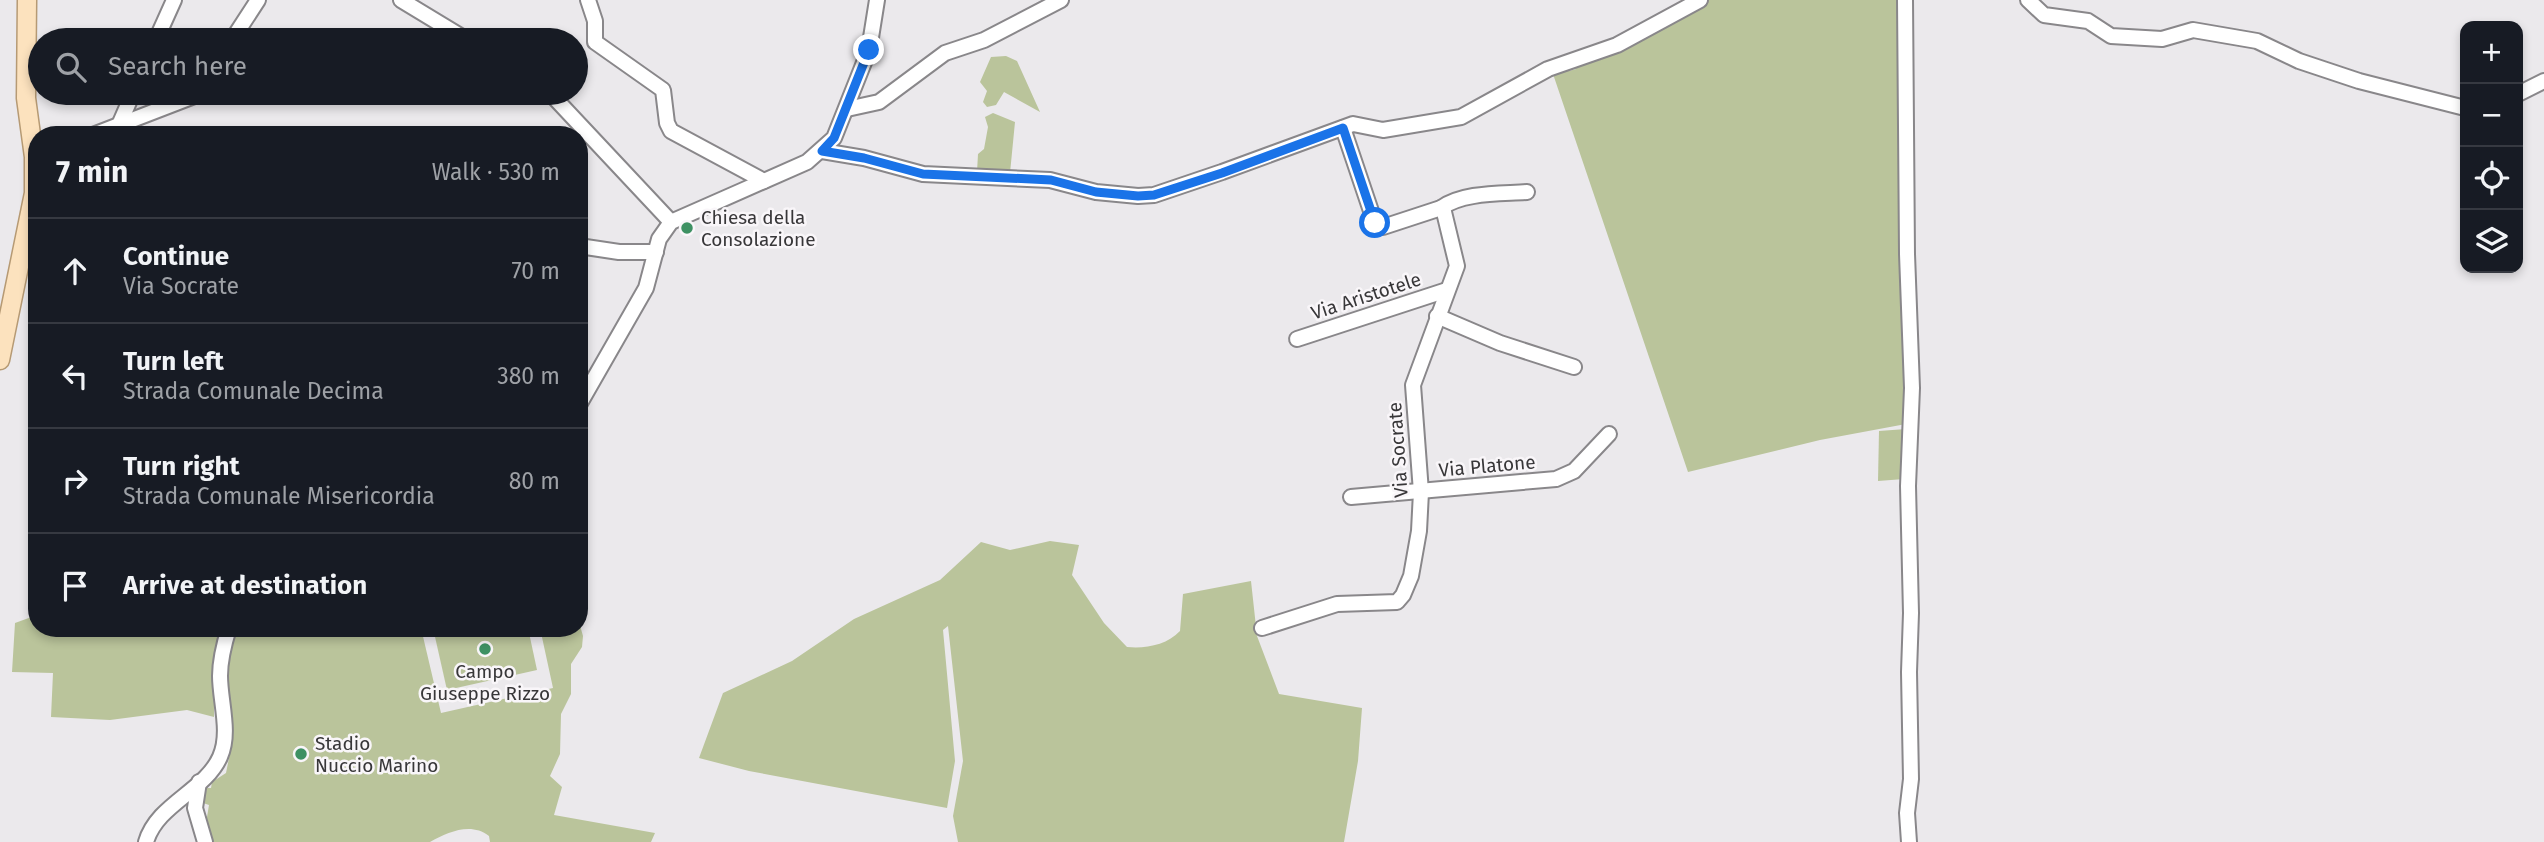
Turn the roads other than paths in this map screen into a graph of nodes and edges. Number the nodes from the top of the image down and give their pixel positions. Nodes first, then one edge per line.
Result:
1 (27, 0) edge
2 (174, 0) edge
3 (258, 0) edge
4 (401, 0) edge
5 (588, 0) edge
6 (877, 0) edge
7 (1061, 0) edge
8 (1700, 0) edge
9 (1905, 0) edge
10 (2028, 0) edge
11 (161, 28) edge
12 (240, 28) edge
13 (447, 28) edge
14 (2544, 81) edge
15 (2523, 92) edge
16 (128, 105) edge
17 (171, 105) edge
18 (562, 105) edge
19 (2460, 107) edge
20 (847, 109) junction
21 (119, 125) joint
22 (30, 126) edge
23 (582, 126) edge
24 (1343, 128) junction
25 (588, 133) edge
26 (822, 151) junction
27 (764, 181) junction
28 (1527, 192) dead end
29 (1441, 208) junction
30 (671, 222) junction
31 (588, 247) edge
32 (28, 252) edge
33 (656, 252) junction
34 (1447, 290) junction
35 (1437, 316) junction
36 (1297, 339) dead end
37 (0, 360) edge
38 (1574, 367) dead end
39 (588, 389) edge
40 (1609, 434) dead end
41 (1421, 492) junction
42 (1351, 498) dead end
43 (1262, 628) dead end
44 (227, 637) edge
45 (199, 782) junction
46 (146, 842) edge
47 (205, 842) edge
48 (1909, 842) edge

1 - 22 main road
2 - 11 street
3 - 12 street
4 - 13 street
5 - 27 street
6 - 20 street
7 - 20 street
8 - 24 street
9 - 48 street
10 - 19 street
14 - 15 street
16 - 21 street
17 - 21 street
18 - 23 street
20 - 26 street
24 - 26 street
24 - 29 street
25 - 30 street
26 - 27 street
27 - 30 street
28 - 29 street
29 - 34 street, Via Socrate
30 - 33 street
31 - 33 street
32 - 37 main road
33 - 39 street
34 - 35 street, Via Socrate
34 - 36 street, Via Aristotele
35 - 38 street
35 - 41 street, Via Socrate
40 - 41 street, Via Platone
41 - 42 street, Via Platone
41 - 43 street, Via Socrate
44 - 45 street
45 - 46 street
45 - 47 street

